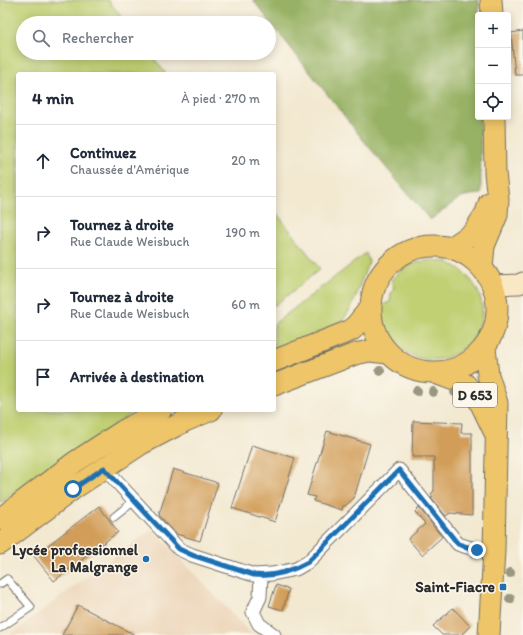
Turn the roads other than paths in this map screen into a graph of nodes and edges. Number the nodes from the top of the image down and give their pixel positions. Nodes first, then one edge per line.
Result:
1 (491, 0) edge
2 (492, 12) edge
3 (494, 120) edge
4 (495, 173) junction
5 (451, 248) junction
6 (487, 277) junction
7 (523, 282) edge
8 (371, 307) junction
9 (485, 348) junction
10 (388, 353) junction
11 (276, 360) edge
12 (435, 373) junction
13 (276, 384) edge
14 (157, 412) edge
15 (206, 412) edge
16 (496, 435) junction
17 (104, 468) junction
18 (134, 500) junction
19 (114, 517) dead end
20 (0, 519) edge
21 (0, 544) edge
22 (494, 551) junction
23 (261, 575) junction
24 (0, 584) edge
25 (0, 628) edge
26 (274, 635) edge
27 (489, 635) edge

1 - 2 main road
3 - 4 main road
4 - 5 main road
4 - 6 main road
5 - 6 main road
5 - 8 main road
6 - 7 street
6 - 9 main road
8 - 10 main road
8 - 11 main road
9 - 12 main road
9 - 16 main road, D 653
10 - 12 main road
10 - 13 main road
12 - 16 main road, D 653
14 - 20 main road
15 - 17 main road
16 - 22 main road, D 653
17 - 18 street
17 - 21 main road
18 - 19 lane
18 - 23 street
22 - 23 street
22 - 27 main road, D 653
23 - 26 street
24 - 25 lane

